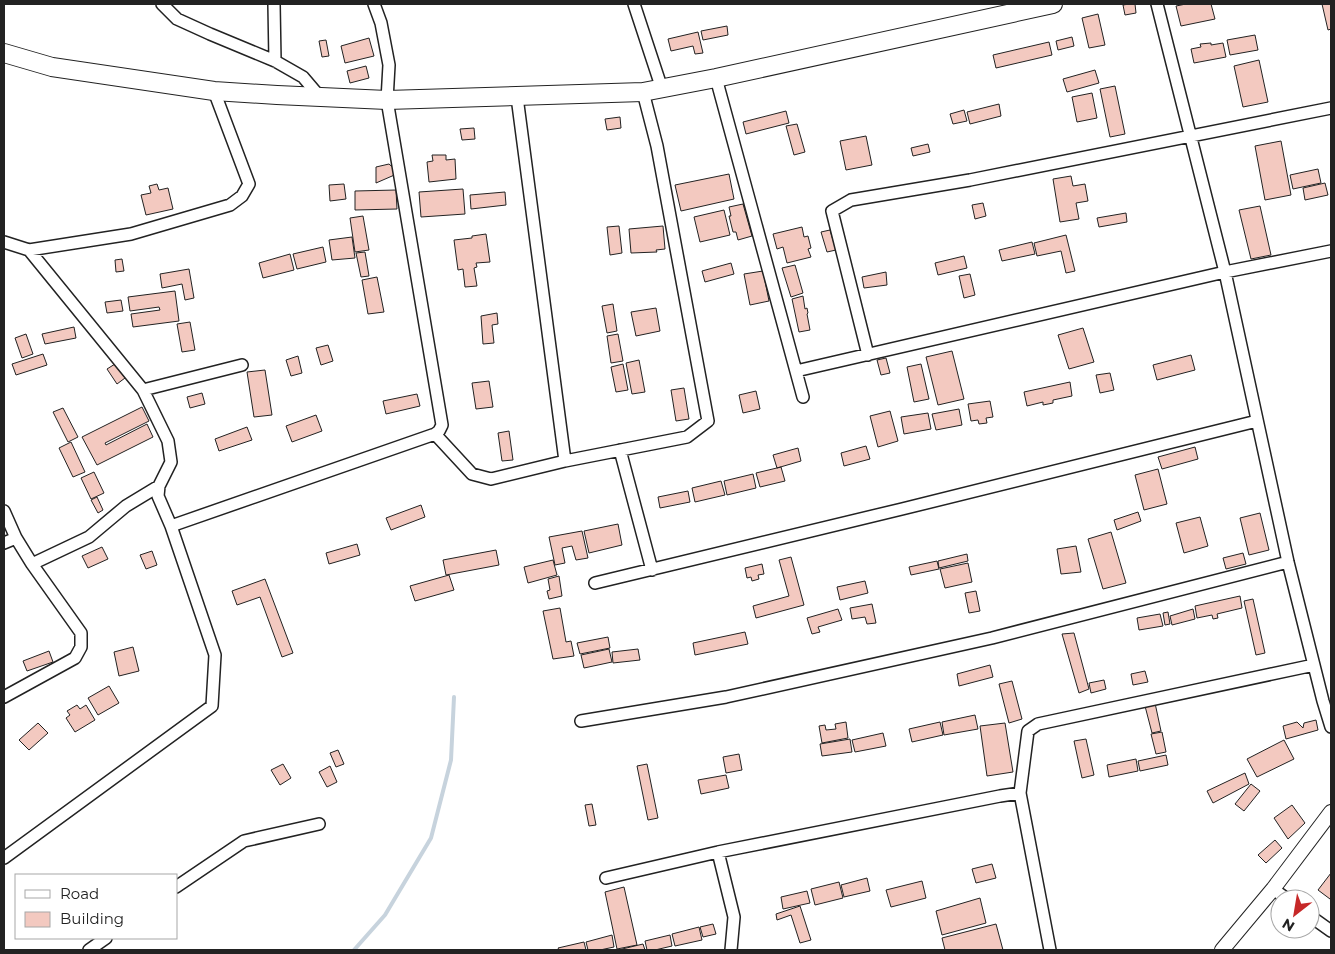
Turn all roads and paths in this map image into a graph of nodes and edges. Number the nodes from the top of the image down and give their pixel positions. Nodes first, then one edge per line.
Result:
1 (162, 4) edge
2 (274, 4) edge
3 (374, 4) edge
4 (634, 4) edge
5 (1053, 4) edge
6 (1157, 4) edge
7 (1024, 7) edge
8 (4, 53) edge
9 (275, 61) junction
10 (716, 78) junction
11 (662, 89) junction
12 (214, 91) junction
13 (643, 92) junction
14 (320, 97) junction
15 (517, 97) junction
16 (387, 100) junction
17 (1331, 108) edge
18 (1191, 137) junction
19 (4, 242) edge
20 (29, 250) junction
21 (1331, 251) edge
22 (1225, 272) junction
23 (868, 354) junction
24 (242, 365) dead end
25 (796, 371) junction
26 (143, 390) junction
27 (803, 397) dead end
28 (1258, 421) junction
29 (435, 434) junction
30 (620, 450) junction
31 (565, 460) junction
32 (158, 486) junction
33 (4, 511) edge
34 (171, 526) junction
35 (16, 538) junction
36 (4, 543) edge
37 (1288, 562) junction
38 (32, 564) junction
39 (652, 570) junction
40 (594, 584) dead end
41 (1314, 665) junction
42 (4, 696) edge
43 (581, 721) dead end
44 (1331, 727) edge
45 (1020, 793) junction
46 (1331, 812) edge
47 (319, 824) dead end
48 (718, 852) junction
49 (4, 858) edge
50 (606, 878) dead end
51 (178, 886) edge
52 (1273, 888) joint
53 (1320, 923) edge
54 (1331, 931) edge
55 (105, 939) edge
56 (89, 950) edge
57 (731, 950) edge
58 (1050, 950) edge
59 (1222, 950) edge

1 - 9 street
2 - 9 street
3 - 16 street
4 - 11 street
5 - 7 main road
6 - 18 street
7 - 10 main road
8 - 12 main road
9 - 14 street
10 - 11 main road
10 - 25 street
11 - 13 main road
12 - 14 main road
12 - 20 street
13 - 15 main road
13 - 30 street
14 - 16 main road
15 - 16 main road
15 - 31 street
16 - 29 street
17 - 18 street
18 - 22 street
18 - 23 street
19 - 20 street
20 - 26 street
21 - 22 street
22 - 23 street
22 - 28 street
23 - 25 street
24 - 26 street
25 - 27 street
26 - 32 street
28 - 37 street
28 - 39 street
29 - 31 street
29 - 34 street
30 - 31 street
30 - 39 street
32 - 34 street
32 - 38 street
33 - 35 street
34 - 49 street
35 - 36 street
35 - 38 street
37 - 41 street
37 - 43 street
38 - 42 street
39 - 40 street
41 - 44 street
41 - 45 street
45 - 48 street
45 - 58 street
46 - 52 street
47 - 51 street
48 - 50 street
48 - 57 street
52 - 59 street
53 - 54 street
55 - 56 street

